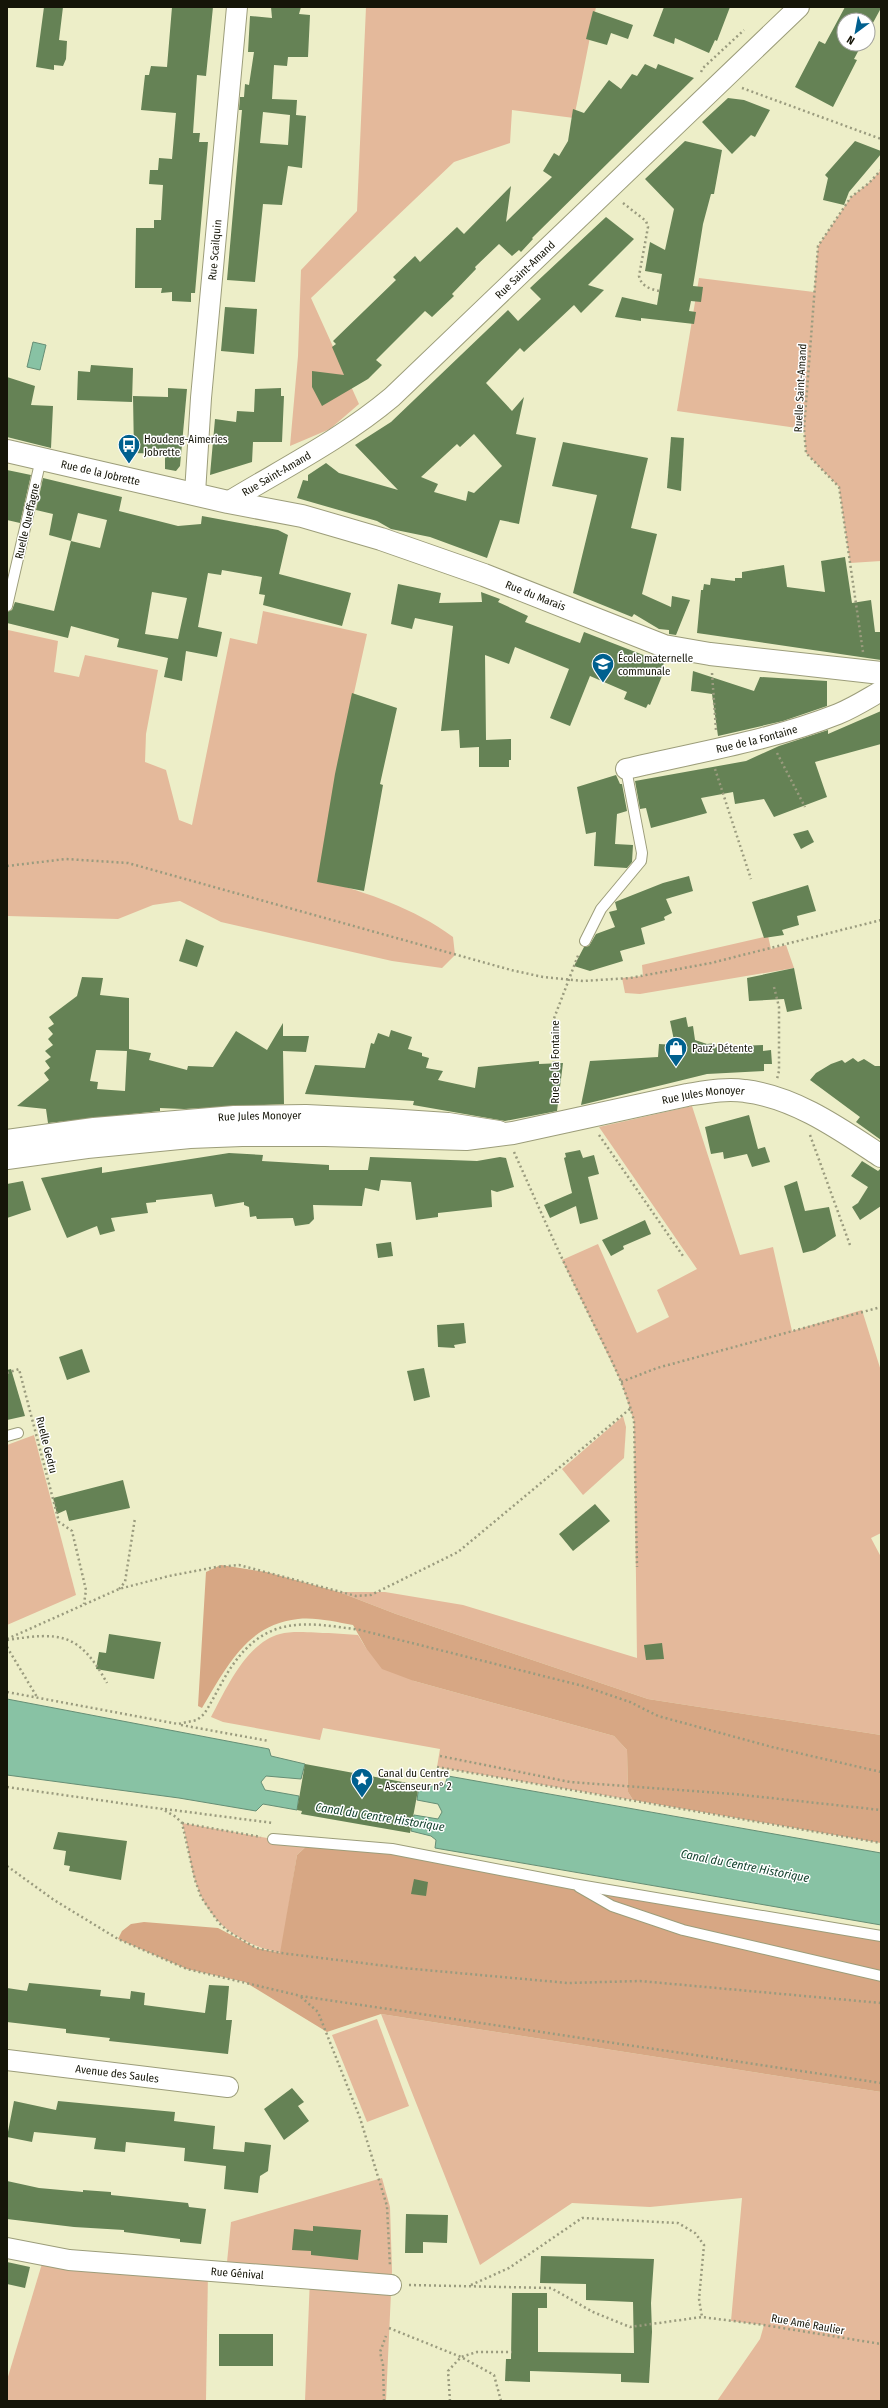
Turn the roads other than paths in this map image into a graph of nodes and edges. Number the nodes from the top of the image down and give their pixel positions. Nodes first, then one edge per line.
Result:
1 (237, 7) edge
2 (799, 7) edge
3 (7, 451) edge
4 (41, 459) junction
5 (195, 493) junction
6 (228, 502) junction
7 (7, 606) edge
8 (874, 673) edge
9 (881, 691) edge
10 (626, 769) joint
11 (585, 941) road end
12 (509, 1133) junction
13 (7, 1140) edge
14 (881, 1156) edge
15 (7, 1158) edge
16 (18, 1433) dead end
17 (7, 1436) edge
18 (272, 1839) road end
19 (574, 1884) junction
20 (881, 1936) edge
21 (881, 1976) edge
22 (7, 2060) edge
23 (228, 2087) dead end
24 (7, 2248) edge
25 (391, 2285) road end

1 - 5 street, Rue Scailquin
2 - 6 street, Rue Saint-Amand
3 - 4 street, Rue de la Jobrette
4 - 5 street, Rue de la Jobrette
4 - 7 lane, Ruelle Queffagne
5 - 6 street, Rue du Marais
6 - 8 street, Rue du Marais
9 - 10 street, Rue de la Fontaine
10 - 11 lane
12 - 13 street, Rue Jules Monoyer
12 - 14 street, Rue Jules Monoyer
12 - 15 street, Rue Jules Monoyer
16 - 17 lane
18 - 19 lane
19 - 20 lane
19 - 21 lane
22 - 23 street, Avenue des Saules
24 - 25 street, Rue Génival

